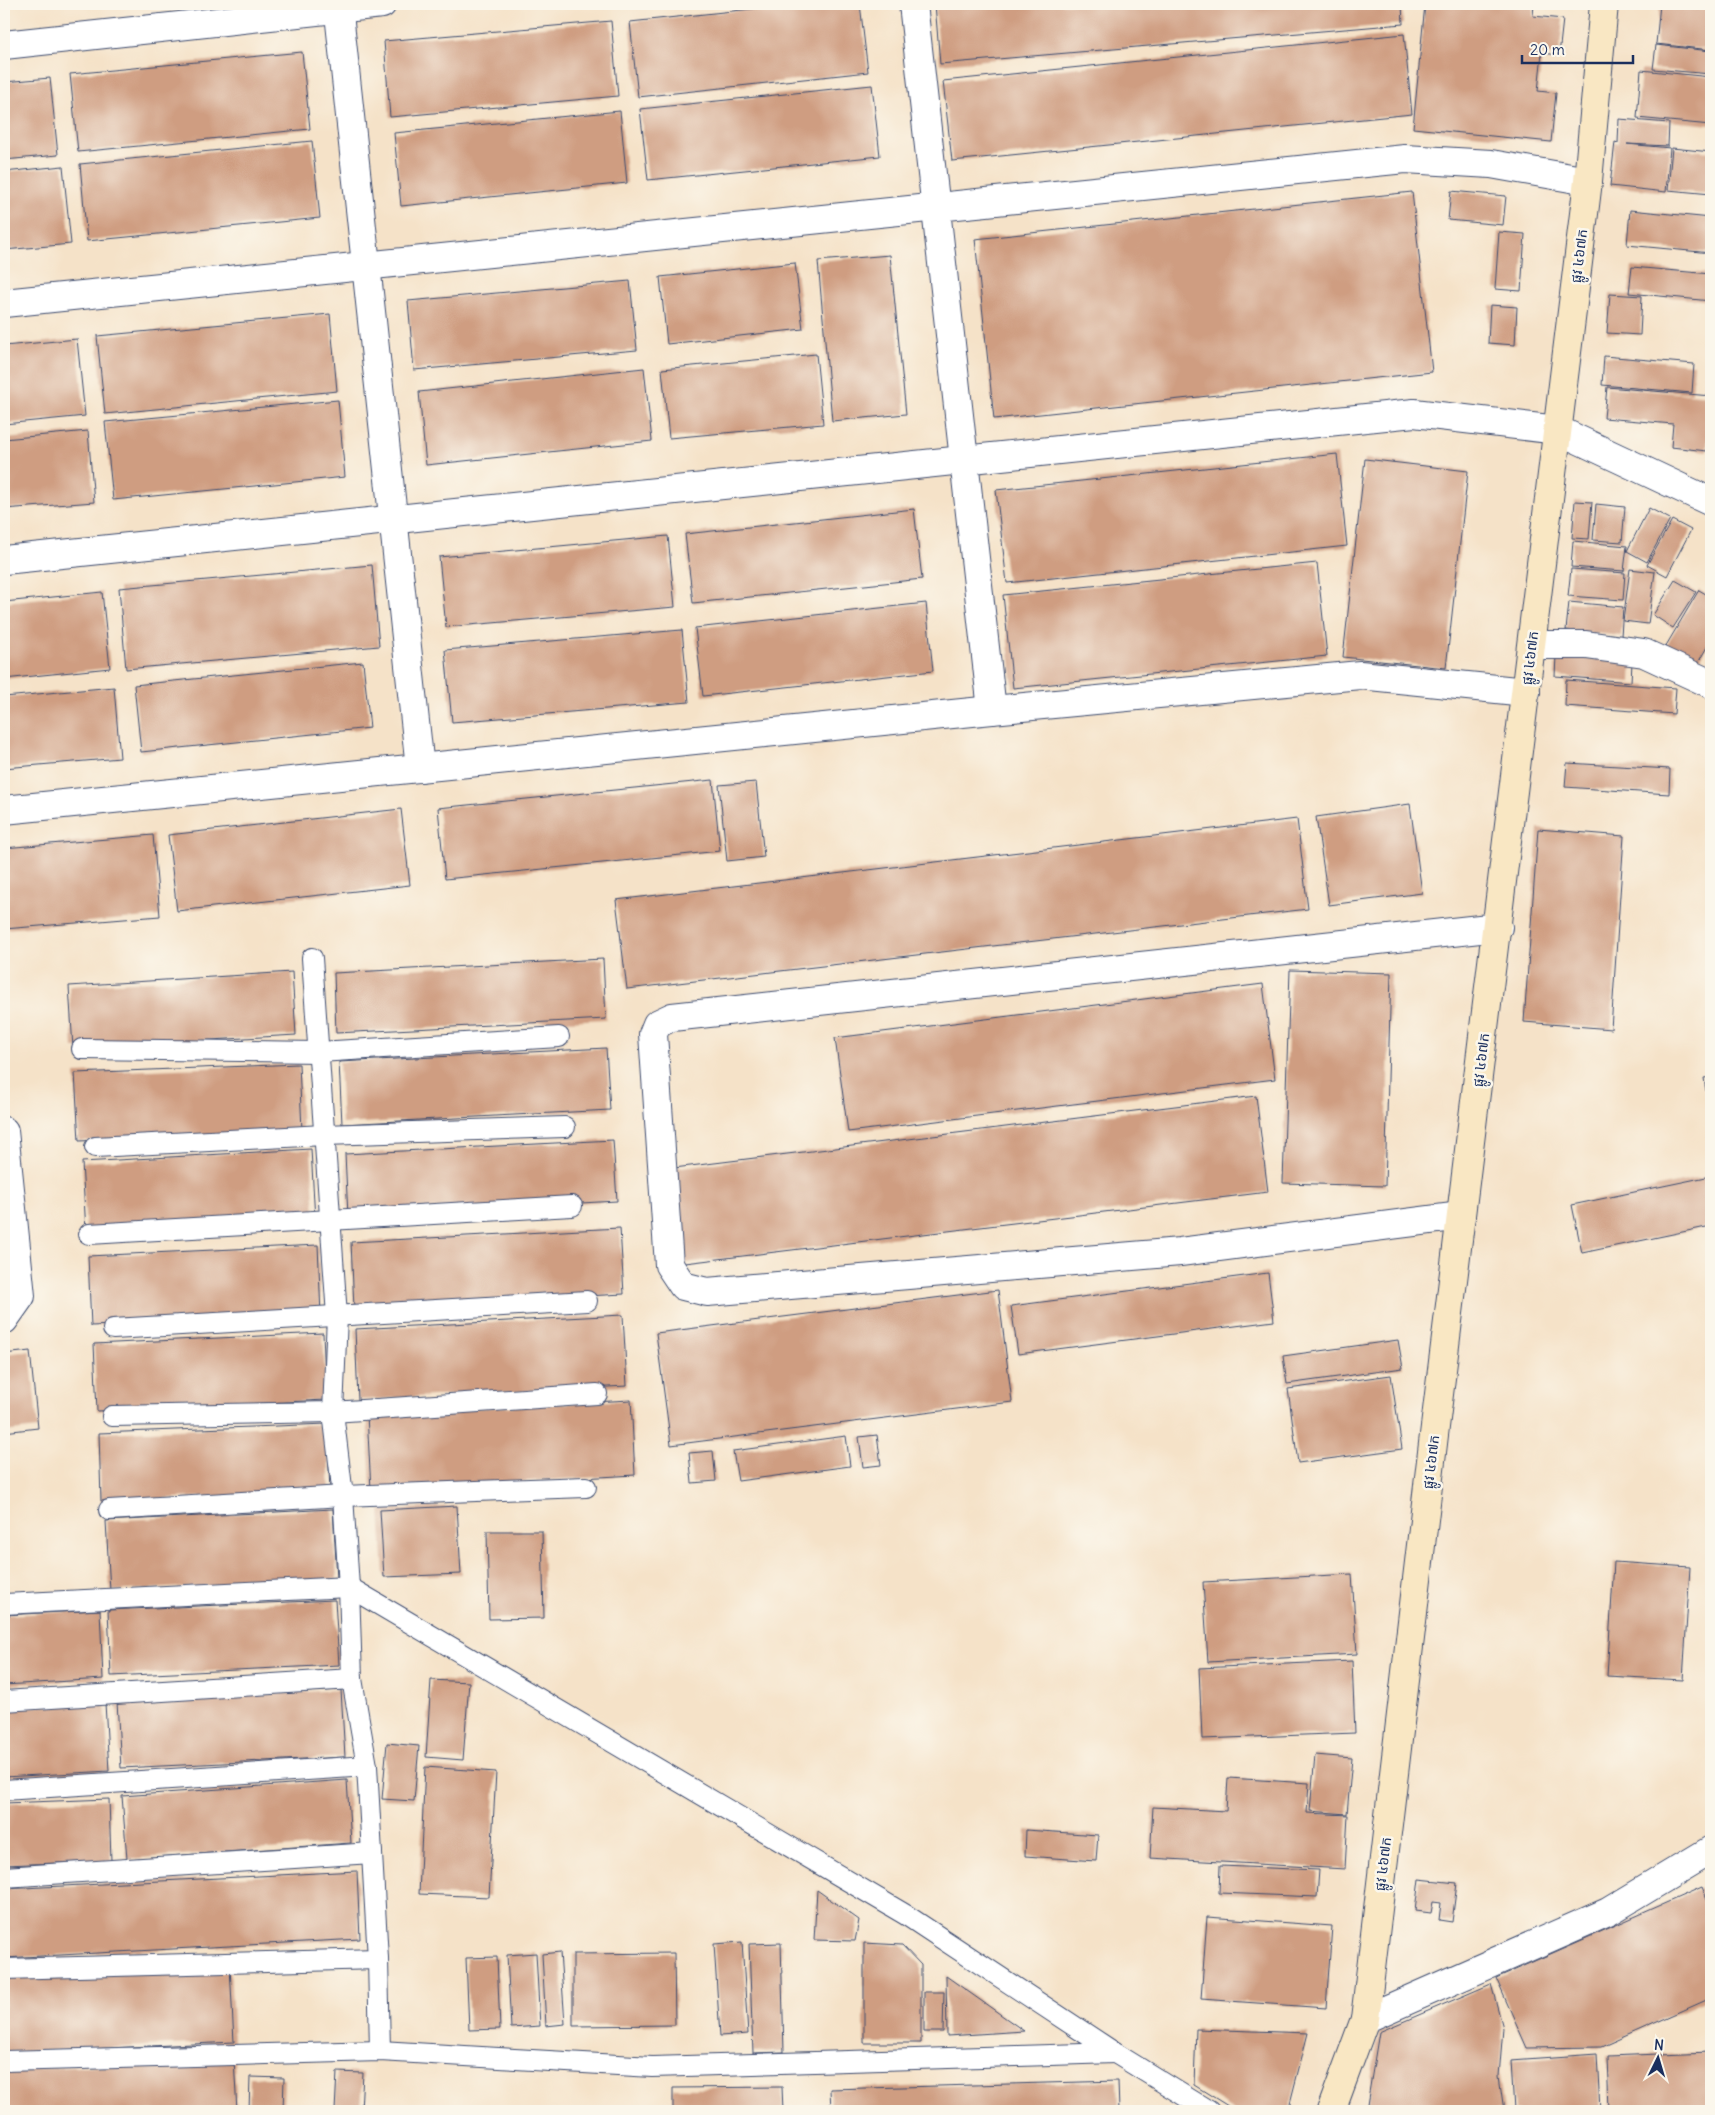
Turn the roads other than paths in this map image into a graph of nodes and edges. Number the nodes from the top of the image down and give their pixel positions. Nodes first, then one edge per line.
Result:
1 (382, 4) edge
2 (913, 4) edge
3 (1604, 4) edge
4 (338, 6) edge
5 (4, 44) edge
6 (1588, 181) junction
7 (935, 208) junction
8 (366, 266) junction
9 (4, 303) edge
10 (1558, 430) junction
11 (964, 460) junction
12 (1711, 502) edge
13 (393, 520) junction
14 (4, 560) edge
15 (1532, 645) junction
16 (1711, 684) edge
17 (1526, 692) junction
18 (992, 710) junction
19 (420, 768) junction
20 (4, 810) edge
21 (1498, 927) junction
22 (312, 958) dead end
23 (559, 1037) dead end
24 (82, 1049) dead end
25 (319, 1052) junction
26 (565, 1127) dead end
27 (4, 1131) edge
28 (324, 1135) junction
29 (95, 1147) dead end
30 (572, 1206) dead end
31 (1461, 1216) junction
32 (331, 1222) junction
33 (89, 1234) dead end
34 (587, 1301) dead end
35 (337, 1316) junction
36 (4, 1320) edge
37 (113, 1329) dead end
38 (597, 1394) dead end
39 (333, 1412) junction
40 (112, 1416) dead end
41 (586, 1487) dead end
42 (343, 1496) junction
43 (109, 1510) dead end
44 (349, 1587) junction
45 (4, 1604) edge
46 (352, 1679) junction
47 (4, 1700) edge
48 (367, 1766) junction
49 (4, 1790) edge
50 (1711, 1850) edge
51 (372, 1853) junction
52 (4, 1877) edge
53 (378, 1959) junction
54 (4, 1969) edge
55 (1365, 2018) junction
56 (380, 2051) junction
57 (1115, 2053) junction
58 (4, 2061) edge
59 (1209, 2111) edge
60 (1331, 2111) edge

1 - 4 street
2 - 7 street
3 - 6 street, ផ្លូវ ៤៦៧ក
4 - 5 street
4 - 8 street
6 - 7 street
6 - 10 street, ផ្លូវ ៤៦៧ក
7 - 8 street
7 - 11 street
8 - 9 street
8 - 13 street
10 - 11 street
10 - 12 street
10 - 15 street, ផ្លូវ ៤៦៧ក
11 - 13 street
11 - 18 street
13 - 14 street
13 - 19 street
15 - 16 street
15 - 17 street, ផ្លូវ ៤៦៧ក
17 - 18 street
17 - 21 street, ផ្លូវ ៤៦៧ក
18 - 19 street
19 - 20 street
21 - 31 street, ផ្លូវ ៤៦៧ក
21 - 31 street
22 - 25 lane
23 - 25 lane
24 - 25 lane
25 - 28 lane
26 - 28 lane
27 - 36 street
28 - 29 lane
28 - 32 lane
30 - 32 lane
31 - 55 street, ផ្លូវ ៤៦៧ក
32 - 33 lane
32 - 35 lane
34 - 35 lane
35 - 37 lane
35 - 39 lane
38 - 39 lane
39 - 40 lane
39 - 42 lane
41 - 42 lane
42 - 43 lane
42 - 44 lane
44 - 45 lane
44 - 46 lane
44 - 57 lane
46 - 47 lane
46 - 48 lane
48 - 49 lane
48 - 51 lane
50 - 55 street
51 - 52 lane
51 - 53 lane
53 - 54 lane
53 - 56 lane
55 - 60 street, ផ្លូវ ៤៦៧ក
56 - 57 lane
56 - 58 lane
57 - 59 lane

